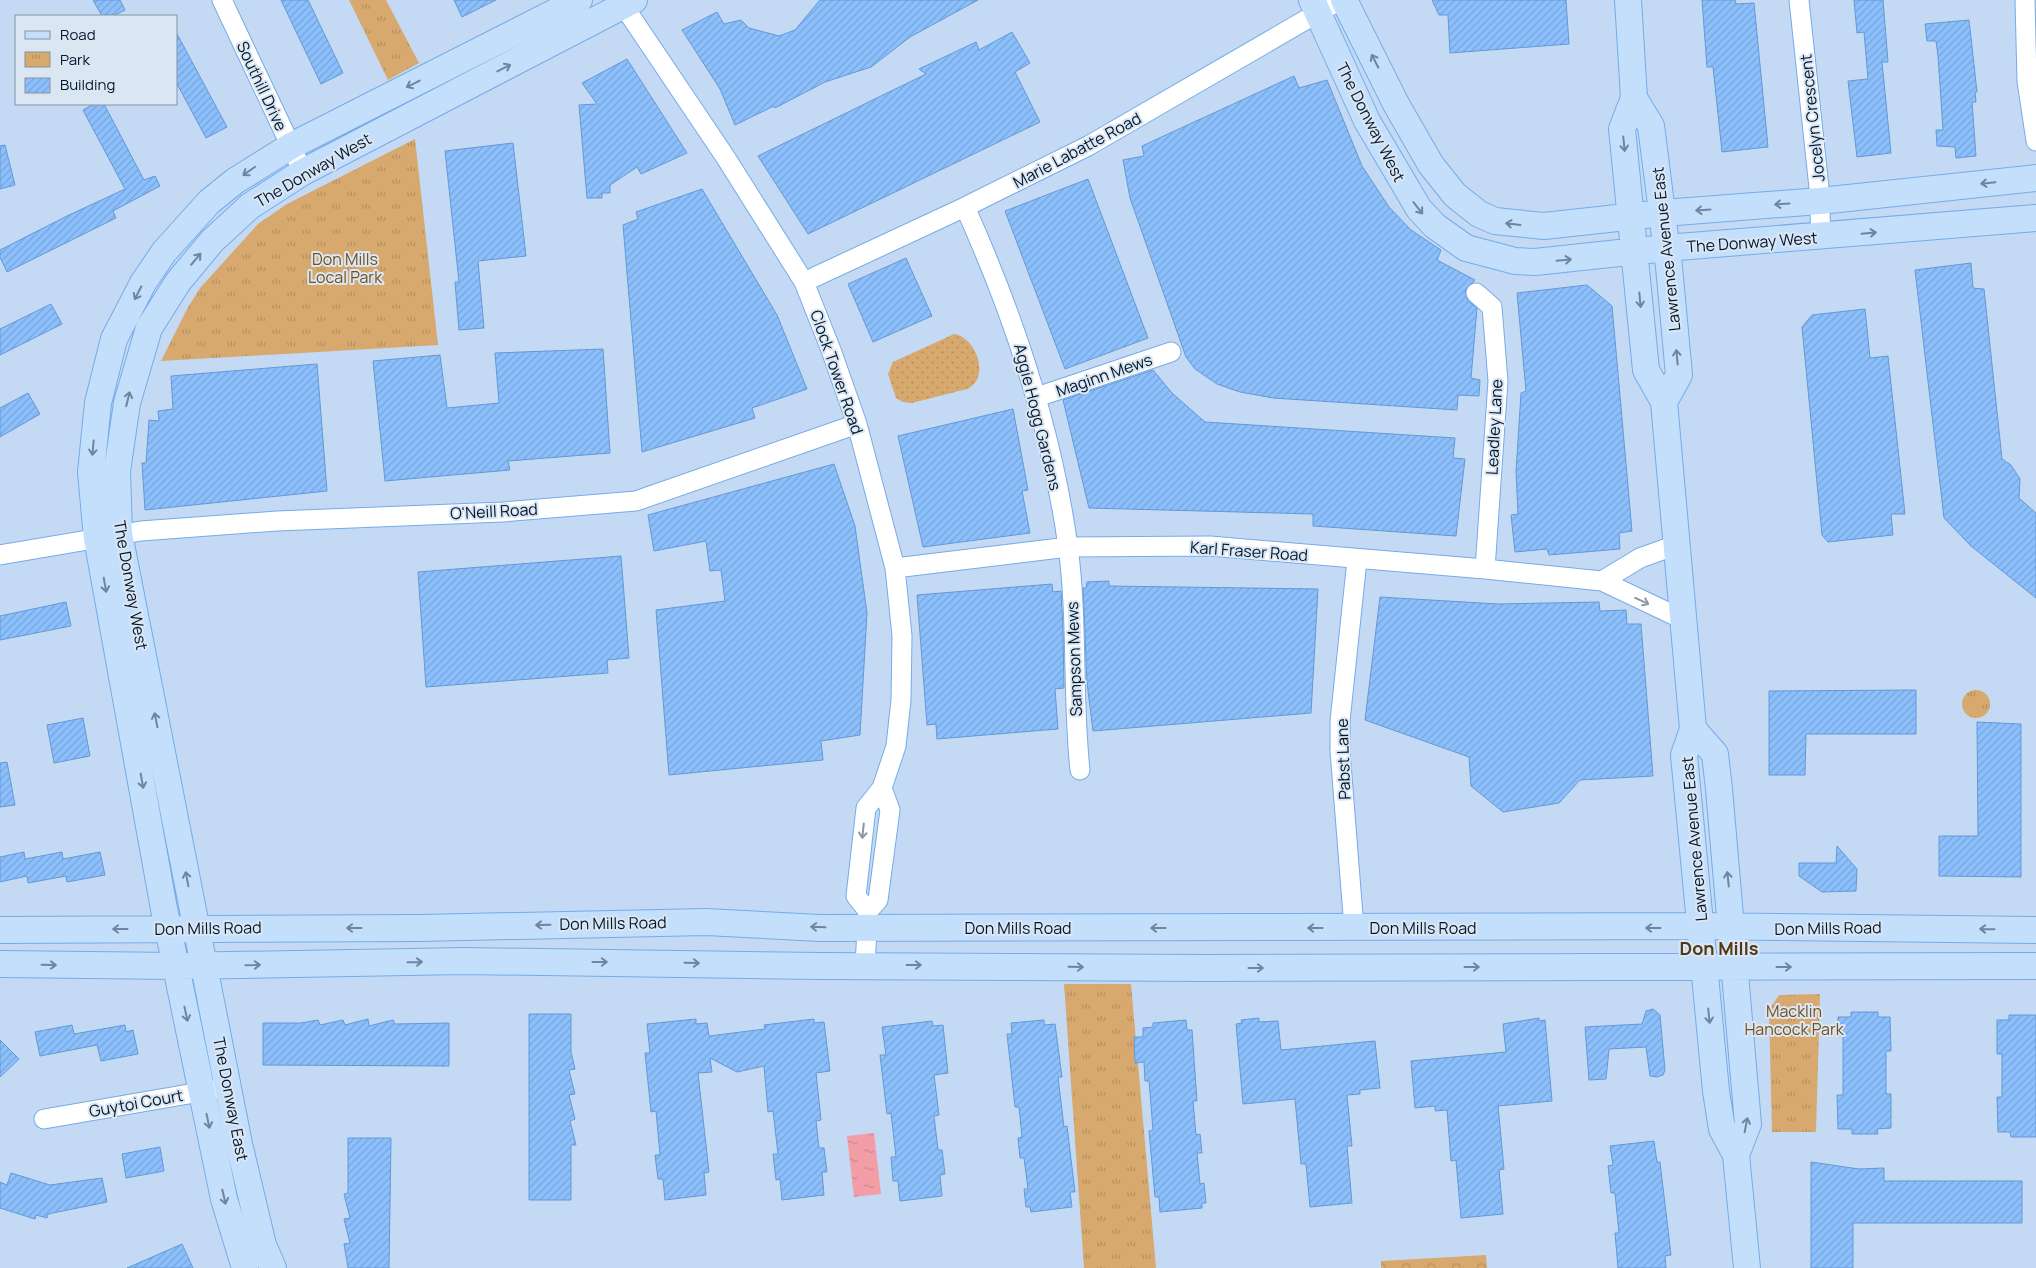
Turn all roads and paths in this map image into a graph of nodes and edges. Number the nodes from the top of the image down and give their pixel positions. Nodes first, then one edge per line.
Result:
1 (222, 0) edge
2 (579, 0) edge
3 (1342, 0) edge
4 (1628, 0) edge
5 (1799, 0) edge
6 (2024, 0) edge
7 (626, 2) edge
8 (1315, 6) edge
9 (448, 66) junction
10 (460, 90) junction
11 (1634, 98) junction
12 (1396, 104) junction
13 (1368, 121) junction
14 (2036, 140) edge
15 (291, 146) junction
16 (303, 172) junction
17 (2036, 178) edge
18 (1820, 201) junction
19 (965, 207) junction
20 (1663, 212) junction
21 (1631, 216) junction
22 (2036, 218) edge
23 (1821, 237) junction
24 (1666, 248) junction
25 (1635, 252) junction
26 (804, 282) junction
27 (1476, 293) dead end
28 (1171, 352) dead end
29 (1037, 397) junction
30 (1664, 402) junction
31 (857, 424) junction
32 (108, 536) junction
33 (1676, 545) junction
34 (1068, 547) junction
35 (0, 555) edge
36 (1357, 560) junction
37 (895, 568) junction
38 (1486, 569) junction
39 (1602, 581) junction
40 (1682, 619) junction
41 (1693, 729) junction
42 (1080, 770) dead end
43 (867, 919) junction
44 (1701, 926) junction
45 (195, 927) junction
46 (1732, 927) junction
47 (1354, 928) junction
48 (169, 929) junction
49 (0, 930) edge
50 (2036, 930) edge
51 (0, 964) edge
52 (177, 966) junction
53 (204, 966) junction
54 (865, 966) junction
55 (2036, 966) edge
56 (1736, 967) junction
57 (1705, 968) junction
58 (229, 1087) junction
59 (202, 1092) junction
60 (44, 1119) dead end
61 (1736, 1155) junction
62 (245, 1268) edge
63 (273, 1268) edge
64 (1747, 1268) edge

1 - 15 street, Southill Drive
2 - 9 main road, The Donway West
3 - 8 street, Marie Labatte Road
12 -> 3 main road, The Donway West
4 - 11 main road, Lawrence Avenue East
5 - 18 street, Jocelyn Crescent
6 - 14 street
10 -> 7 main road, The Donway West
7 - 26 street, Clock Tower Road
8 - 13 main road, The Donway West
8 - 19 street, Marie Labatte Road
9 - 10 main road
9 -> 15 main road, The Donway West
10 - 16 main road, The Donway West
11 - 20 main road, Lawrence Avenue East
11 -> 21 main road, Lawrence Avenue East
12 - 13 main road
21 -> 12 main road, The Donway West
13 -> 25 main road, The Donway West
15 - 16 street, Southill Drive
15 -> 32 main road, The Donway West
32 -> 16 main road, The Donway West
17 -> 18 main road, The Donway West
18 -> 20 main road, The Donway West
18 - 23 street, Jocelyn Crescent
19 - 26 street, Marie Labatte Road
19 - 29 street, Aggie Hogg Gardens
20 - 21 main road, The Donway West
20 - 24 main road, Lawrence Avenue East
21 - 25 main road, Lawrence Avenue East
23 -> 22 main road, The Donway West
23 - 24 main road, The Donway West
24 - 25 main road, The Donway West
30 -> 24 main road, Lawrence Avenue East
25 -> 30 main road, Lawrence Avenue East
26 - 31 street, Clock Tower Road
27 - 38 street, Leadley Lane
28 - 29 street, Maginn Mews
29 - 34 street, Aggie Hogg Gardens
30 - 33 main road, Lawrence Avenue East
31 - 32 street, O'Neill Road
31 - 37 street, Clock Tower Road
32 - 35 street, O'Neill Road
45 -> 32 main road, The Donway West
32 -> 48 main road, The Donway West
33 - 39 street
33 - 40 main road, Lawrence Avenue East
34 - 36 street, Karl Fraser Road
34 - 37 street, Karl Fraser Road
34 - 42 street, Sampson Mews
36 - 38 street, Karl Fraser Road
36 - 47 street, Pabst Lane
37 - 43 street, Clock Tower Road
38 - 39 street, Karl Fraser Road
39 -> 40 street, Karl Fraser Road
40 - 41 main road, Lawrence Avenue East
41 - 44 main road, Lawrence Avenue East
46 -> 41 main road, Lawrence Avenue East
43 -> 45 main road, Don Mills Road
47 -> 43 main road, Don Mills Road
43 - 54 street
44 - 46 main road, Don Mills Road
44 -> 47 main road, Don Mills Road
44 - 57 main road, Lawrence Avenue East
45 - 48 main road, Don Mills Road
45 - 53 main road, The Donway East
50 -> 46 main road, Don Mills Road
46 - 56 main road, Lawrence Avenue East
48 -> 49 main road, Don Mills Road
48 - 52 main road, The Donway East
51 -> 52 main road
52 - 53 main road
52 -> 59 main road, The Donway East
53 -> 54 main road
53 - 58 main road, The Donway East
54 -> 57 main road
56 -> 55 main road
56 - 57 main road
61 -> 56 main road, Lawrence Avenue East
57 -> 61 main road, Lawrence Avenue East
58 - 59 street, Guytoi Court
58 - 63 main road, The Donway East
59 - 60 street, Guytoi Court
59 -> 62 main road, The Donway East
61 - 64 main road, Lawrence Avenue East

